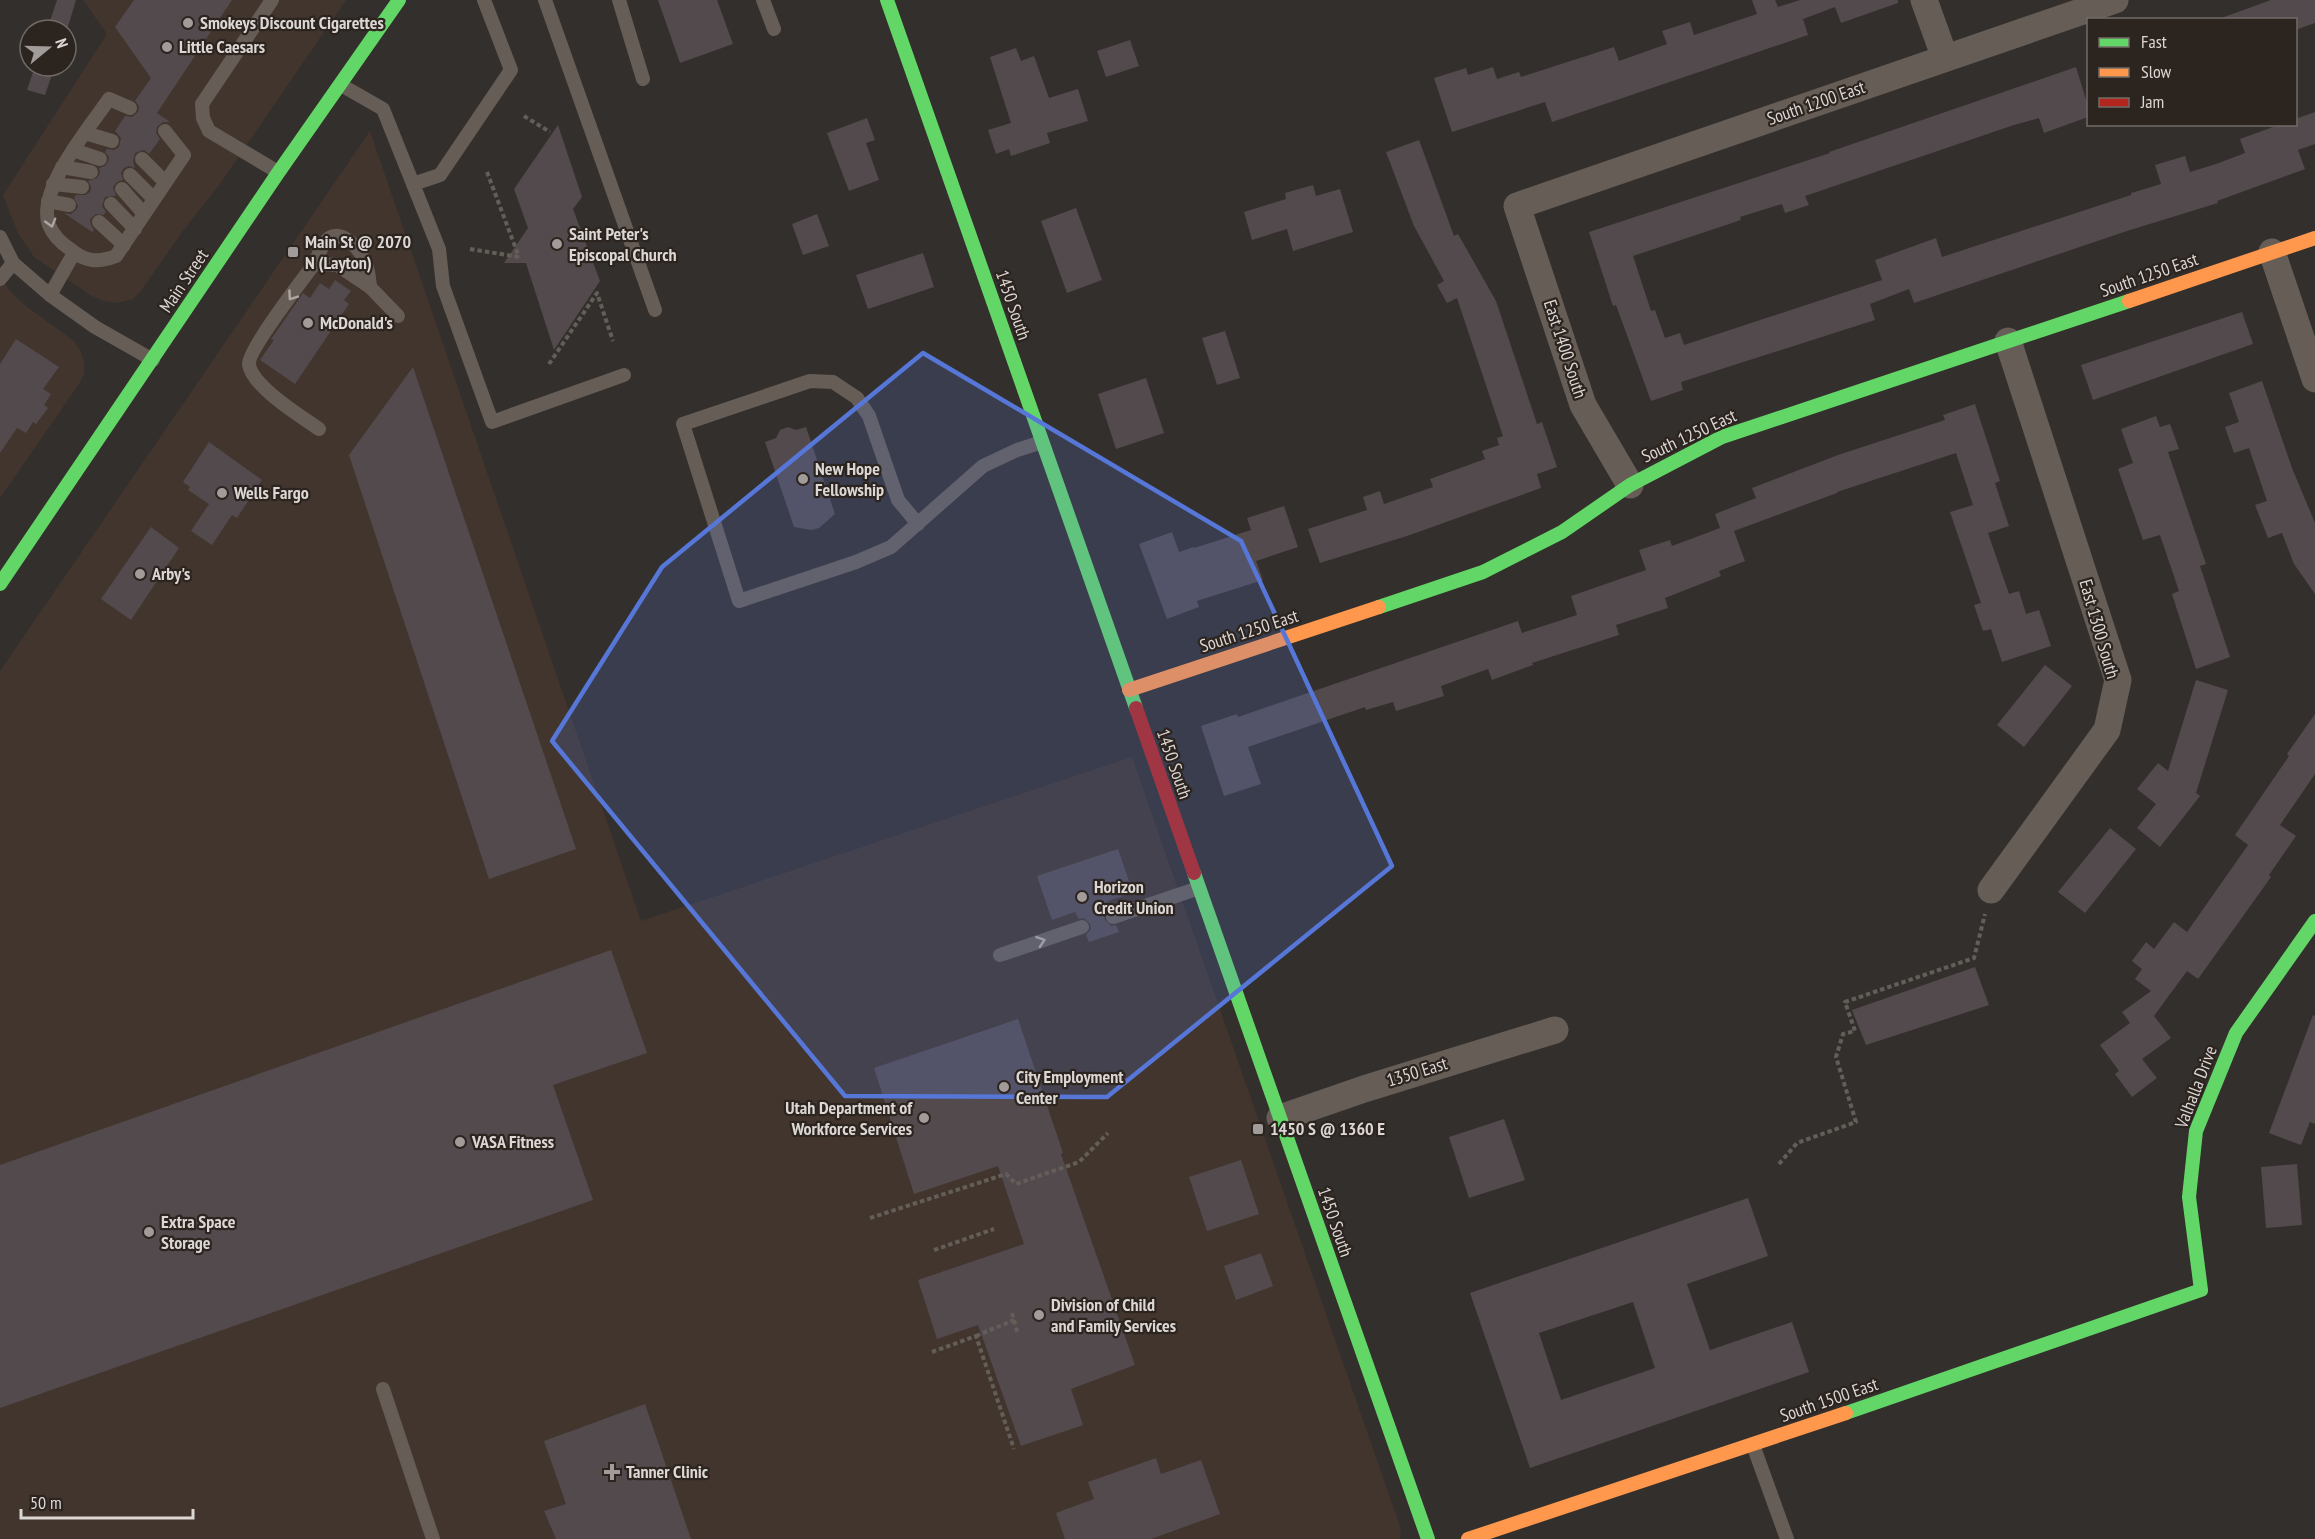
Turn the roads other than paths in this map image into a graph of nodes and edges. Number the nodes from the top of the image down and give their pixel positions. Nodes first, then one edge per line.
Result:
1 (272, 0) edge
2 (399, 0) edge
3 (484, 0) edge
4 (545, 0) edge
5 (618, 0) edge
6 (763, 0) edge
7 (886, 0) edge
8 (1924, 0) edge
9 (2115, 0) edge
10 (774, 29) dead end
11 (1945, 58) junction
12 (642, 79) dead end
13 (341, 85) junction
14 (130, 108) dead end
15 (165, 131) dead end
16 (85, 133) junction
17 (112, 141) dead end
18 (73, 150) junction
19 (100, 159) dead end
20 (142, 159) dead end
21 (62, 167) junction
22 (91, 172) dead end
23 (278, 173) junction
24 (130, 175) dead end
25 (165, 182) junction
26 (53, 184) junction
27 (413, 184) junction
28 (82, 187) dead end
29 (122, 189) dead end
30 (154, 199) junction
31 (48, 201) junction
32 (111, 204) dead end
33 (69, 206) dead end
34 (1517, 206) joint
35 (144, 214) junction
36 (99, 222) dead end
37 (135, 229) junction
38 (0, 237) edge
39 (2315, 238) edge
40 (124, 245) junction
41 (2272, 252) junction
42 (74, 253) junction
43 (13, 263) junction
44 (314, 264) junction
45 (0, 279) edge
46 (370, 286) junction
47 (50, 295) junction
48 (655, 310) dead end
49 (398, 316) dead end
50 (2008, 341) junction
51 (153, 360) junction
52 (624, 375) dead end
53 (2315, 379) edge
54 (319, 429) dead end
55 (1042, 442) junction
56 (1630, 485) junction
57 (918, 524) junction
58 (0, 584) edge
59 (1129, 690) junction
60 (1199, 888) junction
61 (1991, 890) road end
62 (1113, 917) dead end
63 (2315, 921) edge
64 (1082, 927) dead end
65 (1000, 955) dead end
66 (1555, 1030) dead end
67 (1280, 1118) junction
68 (2201, 1290) joint
69 (383, 1389) dead end
70 (1753, 1445) junction
71 (432, 1539) edge
72 (1428, 1539) edge
73 (1468, 1539) edge
74 (1787, 1539) edge

1 - 23 lane
2 - 13 street, Main Street
3 - 27 lane
4 - 48 lane
5 - 12 lane
6 - 10 lane
7 - 55 street, 1450 South
8 - 11 street
9 - 11 street, South 1200 East
11 - 34 street, South 1200 East
13 - 23 street, Main Street
13 - 27 lane
14 - 16 lane
15 - 25 lane
16 - 17 lane
16 - 18 lane
18 - 19 lane
18 - 21 lane
20 - 25 lane
21 - 22 lane
21 - 26 lane
23 - 51 street, Main Street
24 - 30 lane
25 - 30 lane
26 - 28 lane
26 - 31 lane
27 - 52 lane
29 - 35 lane
30 - 35 lane
31 - 33 lane
31 -> 42 lane
32 - 37 lane
34 - 56 street, East 1400 South
35 - 37 lane
36 - 40 lane
37 - 40 lane
38 - 43 lane
39 - 41 street, South 1250 East
40 - 42 lane
41 - 50 street, South 1250 East
41 - 53 street
42 - 47 lane
43 - 45 lane
43 - 47 lane
44 - 46 lane
44 - 46 lane
44 -> 54 lane
46 - 49 lane
47 - 51 lane
50 - 56 street, South 1250 East
50 - 61 street, East 1300 South
51 - 58 street, Main Street
55 - 57 lane
55 - 59 street, 1450 South
56 - 59 street, South 1250 East
57 - 57 lane
59 - 60 street, 1450 South
60 - 62 lane
60 - 67 street, 1450 South
63 - 68 street, Valhalla Drive
65 -> 64 lane
66 - 67 street, 1350 East
67 - 72 street, 1450 South
68 - 70 street, South 1500 East
69 - 71 lane
70 - 73 street, South 1500 East
70 - 74 lane

